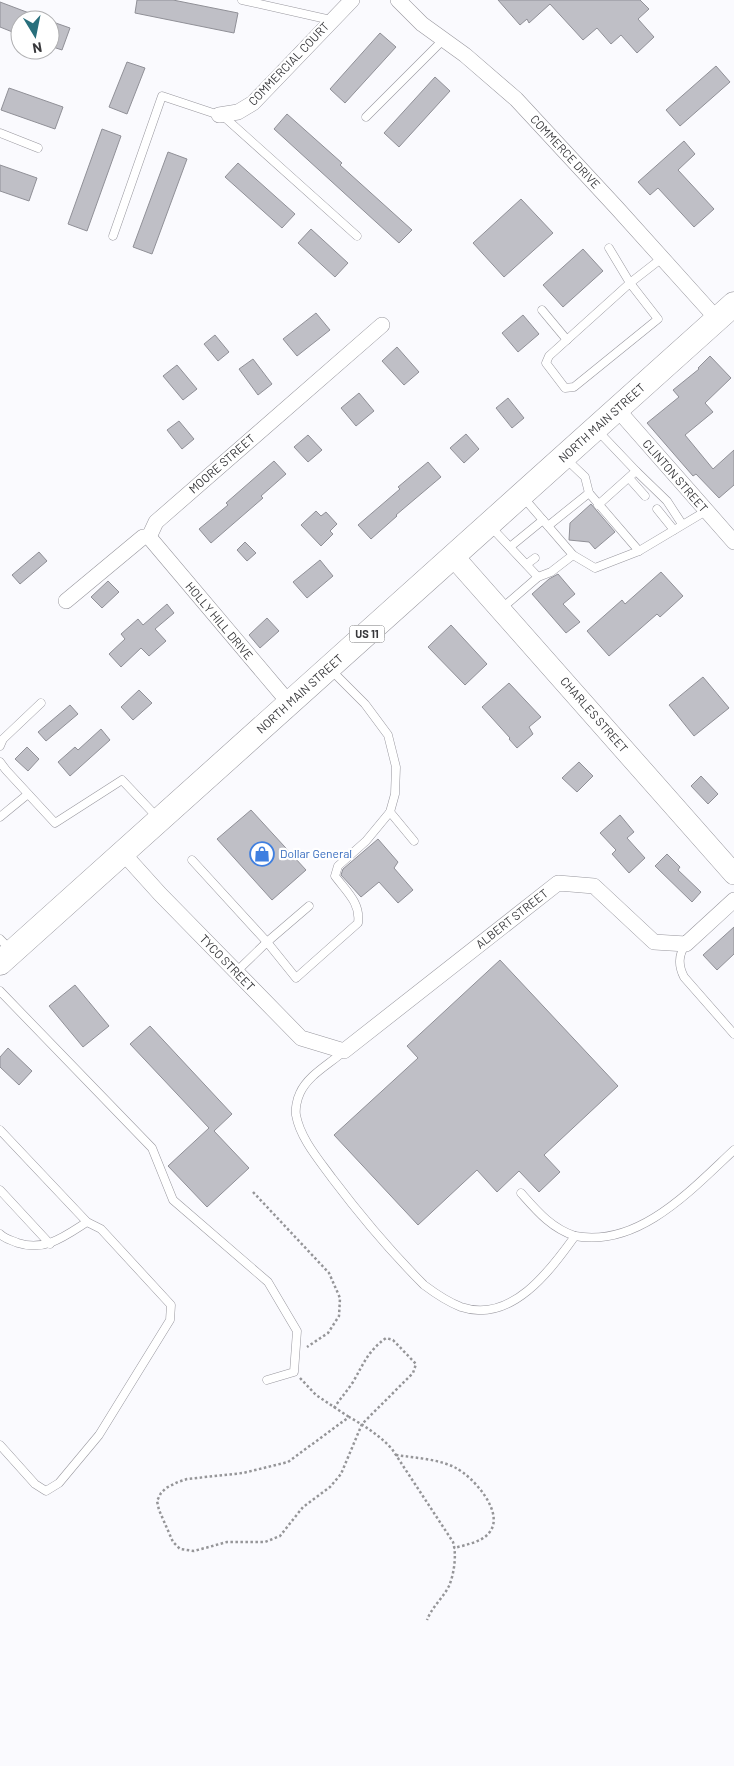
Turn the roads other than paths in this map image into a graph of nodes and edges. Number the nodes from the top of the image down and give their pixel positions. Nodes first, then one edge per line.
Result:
1 (242, 0) edge
2 (352, 0) edge
3 (398, 0) edge
4 (331, 20) junction
5 (444, 40) junction
6 (221, 115) junction
7 (366, 117) dead end
8 (0, 133) edge
9 (38, 148) dead end
10 (112, 236) dead end
11 (357, 236) dead end
12 (609, 248) dead end
13 (662, 258) junction
14 (630, 283) junction
15 (542, 310) dead end
16 (726, 312) edge
17 (382, 325) dead end
18 (567, 340) junction
19 (617, 409) junction
20 (596, 428) junction
21 (565, 457) junction
22 (636, 471) junction
23 (629, 478) junction
24 (589, 493) junction
25 (521, 495) junction
26 (645, 496) dead end
27 (598, 505) junction
28 (656, 509) dead end
29 (706, 510) junction
30 (545, 523) junction
31 (489, 524) junction
32 (682, 524) junction
33 (674, 530) junction
34 (149, 537) junction
35 (734, 542) edge
36 (510, 547) junction
37 (639, 551) junction
38 (573, 555) junction
39 (453, 556) junction
40 (535, 558) dead end
41 (526, 564) junction
42 (538, 577) junction
43 (66, 601) dead end
44 (501, 609) junction
45 (329, 668) junction
46 (41, 703) dead end
47 (290, 704) junction
48 (0, 746) edge
49 (0, 762) edge
50 (28, 794) junction
51 (390, 812) junction
52 (0, 816) edge
53 (160, 821) junction
54 (414, 841) dead end
55 (123, 853) junction
56 (192, 860) dead end
57 (734, 874) edge
58 (734, 900) edge
59 (309, 906) dead end
60 (267, 942) junction
61 (686, 944) junction
62 (4, 951) edge
63 (236, 972) junction
64 (0, 991) edge
65 (734, 1034) edge
66 (344, 1051) junction
67 (0, 1130) edge
68 (734, 1150) edge
69 (0, 1190) edge
70 (521, 1193) dead end
71 (87, 1222) junction
72 (0, 1234) edge
73 (575, 1236) junction
74 (50, 1244) junction
75 (267, 1380) dead end
76 (0, 1446) edge

1 - 4 lane
2 - 4 street, COMMERCIAL COURT
3 - 5 street, COMMERCE DRIVE
4 - 6 street, COMMERCIAL COURT
5 - 7 lane
5 - 13 street, COMMERCE DRIVE
6 - 10 lane
6 - 11 lane
8 - 9 lane
12 - 14 lane
13 - 14 lane
13 - 16 street, COMMERCE DRIVE
14 - 18 lane
14 - 18 lane
15 - 18 lane
16 - 19 main road, NORTH MAIN STREET / US 11
17 - 34 street, MOORE STREET
19 - 20 main road, NORTH MAIN STREET / US 11
19 - 29 street, CLINTON STREET
20 - 21 main road, NORTH MAIN STREET / US 11
20 - 22 lane
21 - 24 lane
21 - 25 main road, NORTH MAIN STREET / US 11
22 - 23 lane
22 - 32 lane
23 - 26 lane
23 - 27 lane
24 - 27 lane
24 - 30 lane
25 - 30 lane
25 - 31 main road, NORTH MAIN STREET / US 11
27 - 37 lane
28 - 33 lane
29 - 32 lane
29 - 35 street, CLINTON STREET
30 - 36 lane
30 - 38 lane
31 - 36 lane
31 - 39 main road, NORTH MAIN STREET / US 11
32 - 33 lane
33 - 37 lane
34 - 43 street, MOORE STREET
34 - 47 street, HOLLY HILL DRIVE
36 - 41 lane
37 - 38 lane
38 - 42 lane
39 - 44 street, CHARLES STREET
39 - 45 main road, NORTH MAIN STREET / US 11
40 - 41 lane
41 - 42 lane
42 - 44 lane
44 - 57 street, CHARLES STREET
45 - 47 main road, NORTH MAIN STREET / US 11
45 - 51 lane
46 - 48 lane
47 - 53 main road, NORTH MAIN STREET / US 11
49 - 50 lane
50 - 52 lane
50 - 53 lane
51 - 54 lane
51 - 60 lane
53 - 55 main road, NORTH MAIN STREET / US 11
55 - 62 main road, NORTH MAIN STREET / US 11
55 - 63 street, TYCO STREET
56 - 60 lane
58 - 61 street
59 - 60 lane
60 - 63 lane
61 - 65 lane
61 - 66 street, ALBERT STREET
63 - 66 street, TYCO STREET
64 - 75 lane
66 - 73 lane
67 - 71 lane
68 - 73 lane
69 - 74 lane
70 - 73 lane
71 - 74 lane
71 - 76 lane
72 - 74 lane

